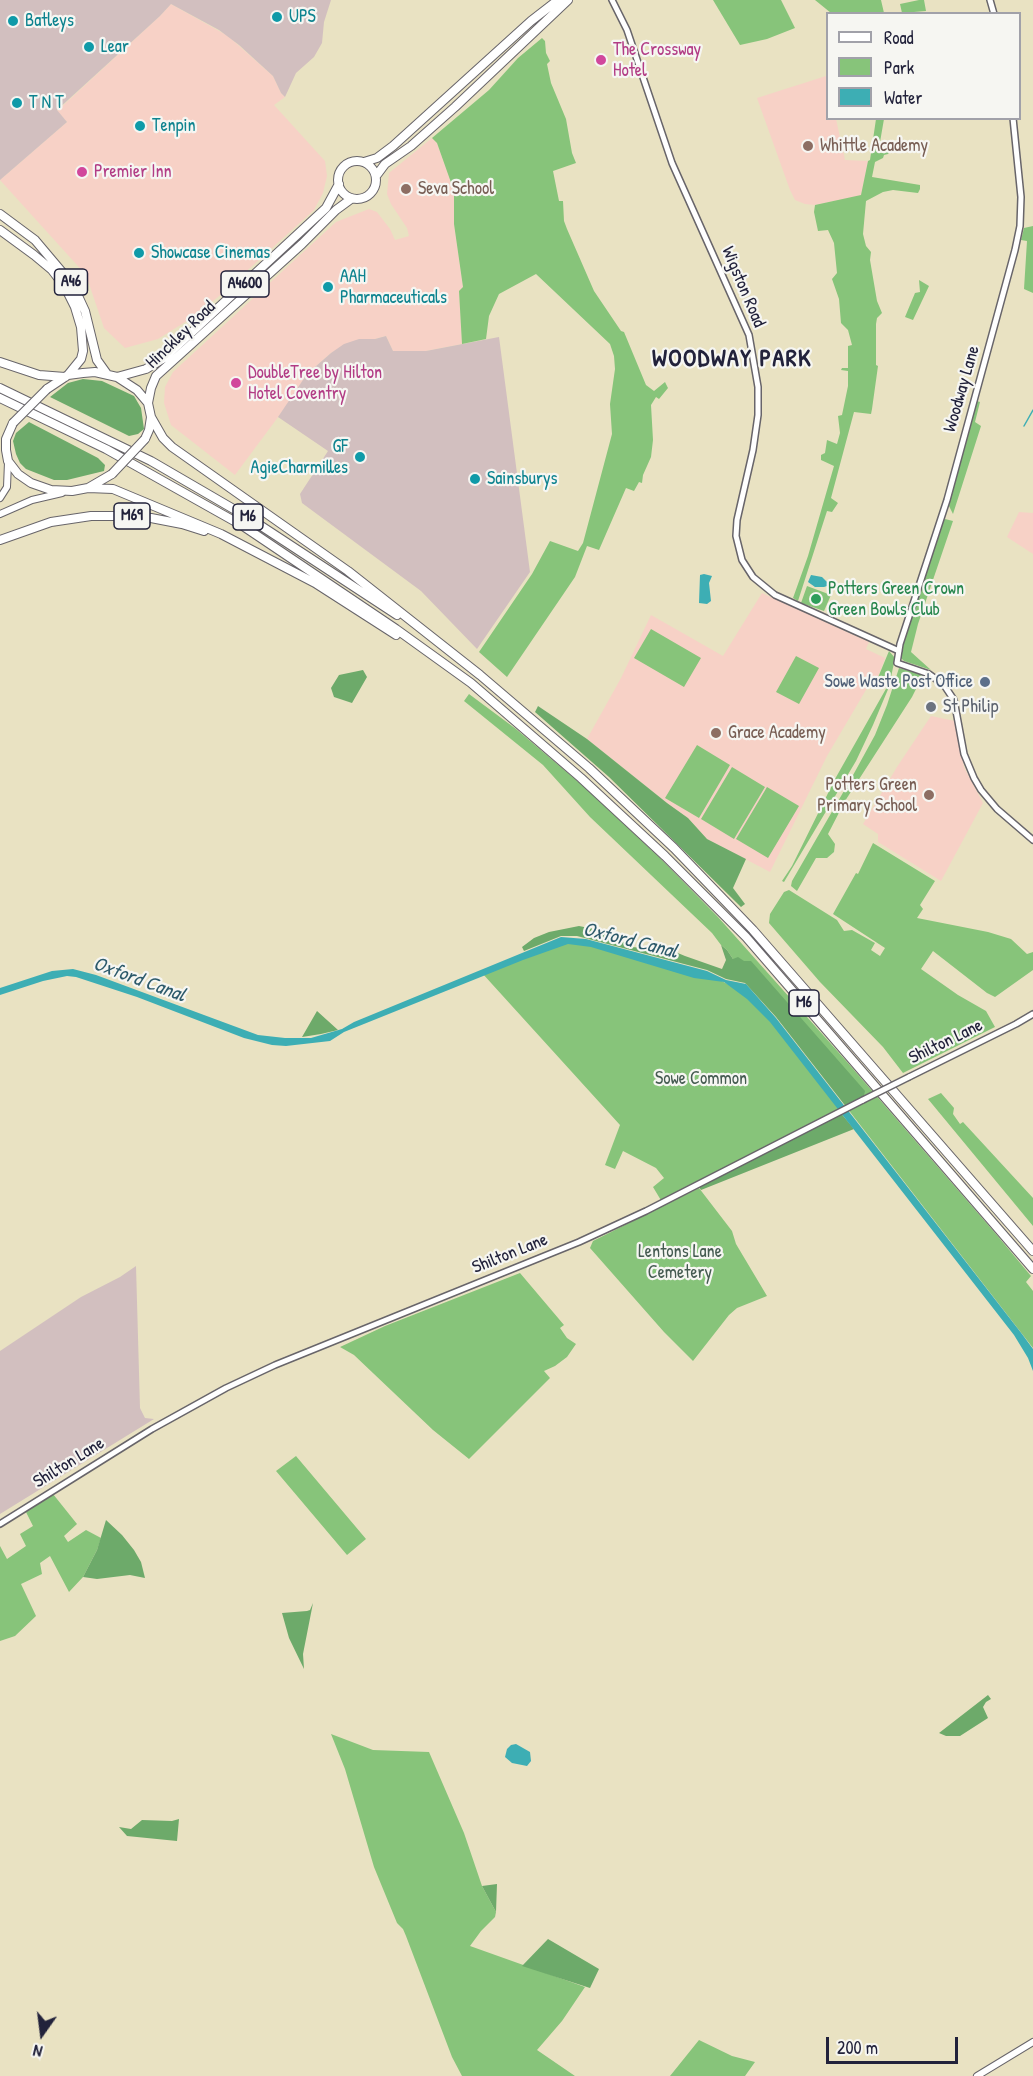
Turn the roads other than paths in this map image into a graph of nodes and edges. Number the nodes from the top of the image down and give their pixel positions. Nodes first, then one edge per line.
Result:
1 (558, 0) edge
2 (568, 0) edge
3 (612, 0) edge
4 (1013, 120) edge
5 (364, 162) junction
6 (376, 176) junction
7 (339, 184) junction
8 (351, 199) junction
9 (0, 214) edge
10 (0, 230) edge
11 (0, 362) edge
12 (107, 374) junction
13 (67, 376) junction
14 (117, 377) junction
15 (0, 388) edge
16 (0, 398) edge
17 (148, 403) junction
18 (151, 417) junction
19 (0, 439) edge
20 (6, 450) junction
21 (8, 460) junction
22 (88, 488) junction
23 (72, 491) junction
24 (0, 498) edge
25 (0, 514) edge
26 (0, 540) edge
27 (261, 555) junction
28 (899, 651) junction
29 (480, 675) junction
30 (471, 683) junction
31 (1033, 840) edge
32 (1033, 1014) edge
33 (1033, 1251) edge
34 (1033, 1269) edge
35 (0, 1524) edge
36 (1033, 2042) edge
37 (977, 2076) edge

1 - 5 highway
2 - 6 highway
3 - 28 street, Wigston Road
4 - 28 street, Woodway Lane
5 - 6 highway
5 - 7 highway
6 - 8 highway
7 - 8 highway
7 - 14 highway, Hinckley Road / A4600
8 - 17 highway, Hinckley Road / A4600
9 - 12 highway, A46
10 - 13 highway, A46
11 - 13 highway
12 - 13 highway
12 - 14 highway
13 - 20 highway, bridge
14 - 17 highway
15 - 29 highway, M6
16 - 30 highway, M6
17 - 18 highway
18 - 22 highway, bridge
18 - 29 highway
19 - 20 highway
20 - 21 highway
21 - 23 highway
21 - 24 main road
22 - 23 highway
22 - 27 highway
23 - 25 main road
26 - 27 highway, M69
27 - 30 highway
28 - 31 street, Woodway Lane
29 - 33 highway, M6
30 - 34 highway, M6
32 - 35 street, Shilton Lane, bridge
36 - 37 main road

